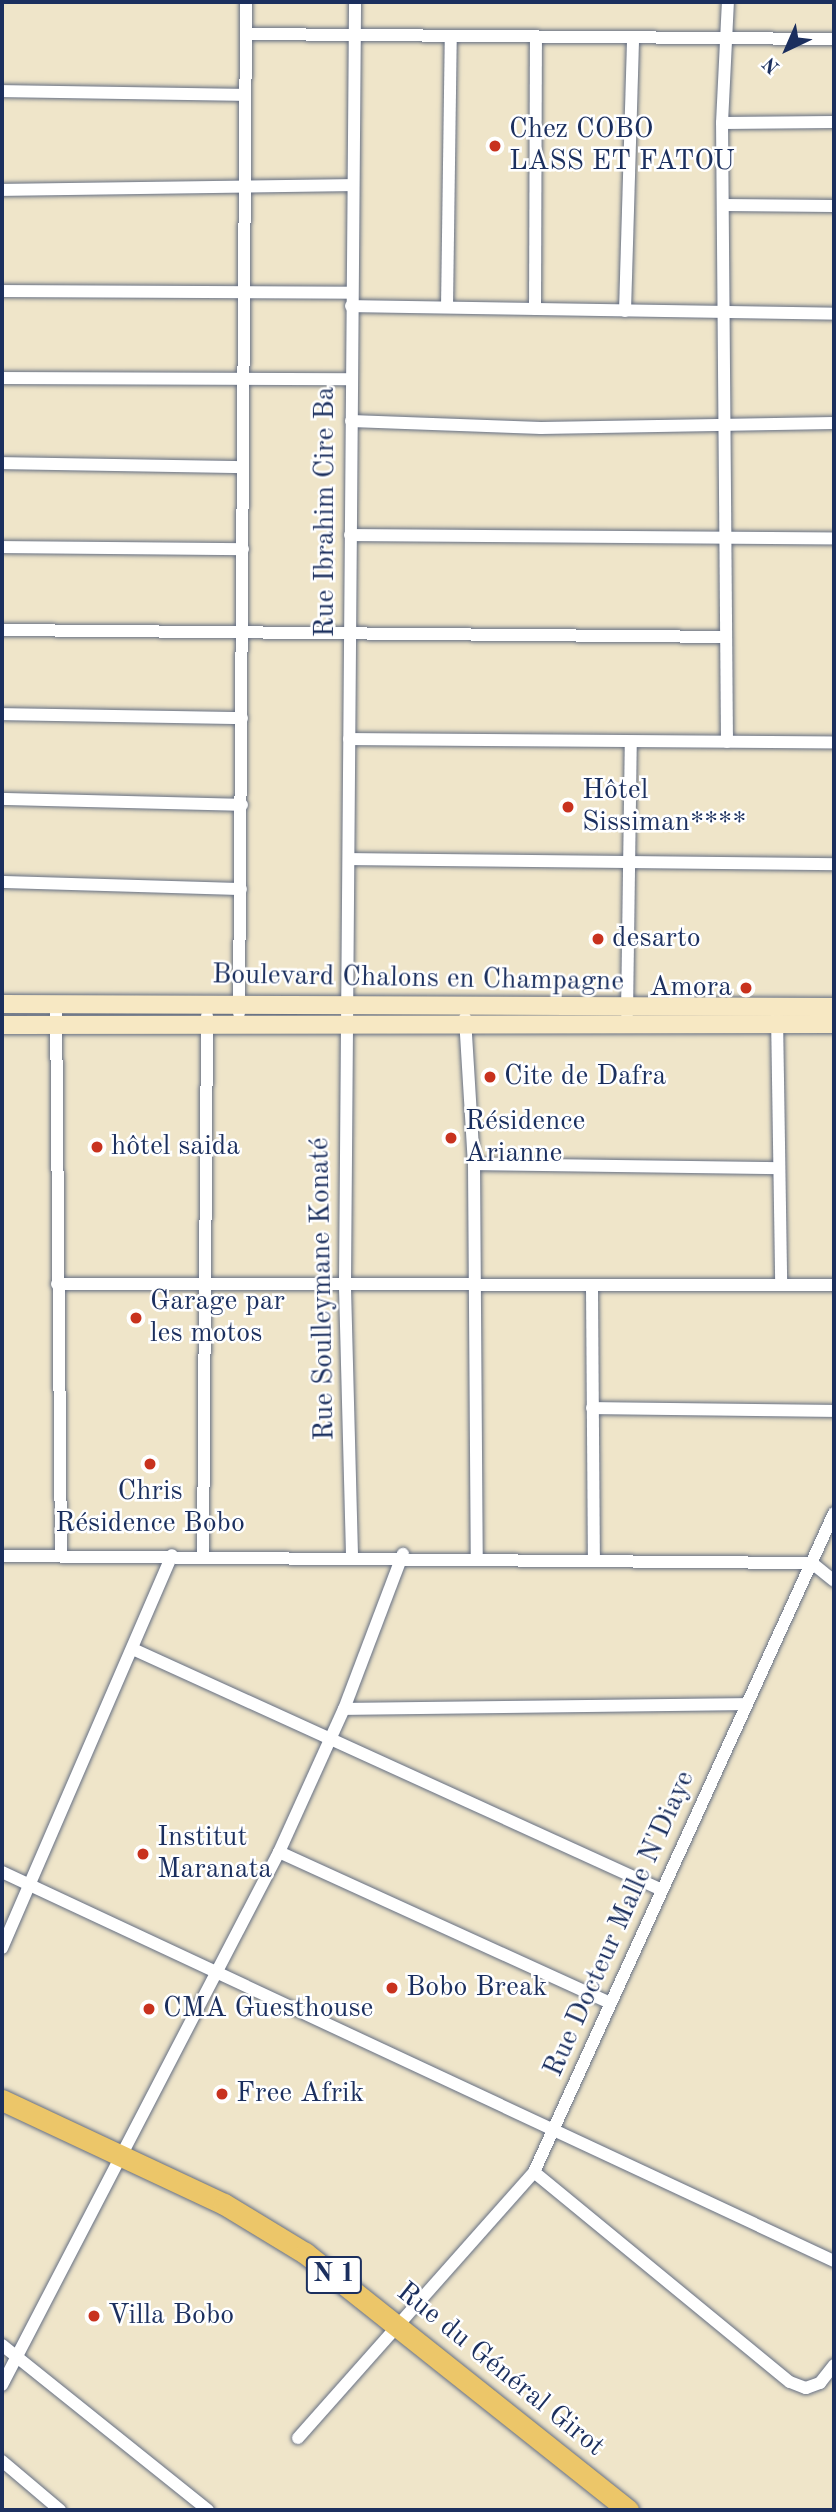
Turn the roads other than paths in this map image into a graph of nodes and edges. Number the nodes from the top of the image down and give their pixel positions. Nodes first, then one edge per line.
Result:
1 (246, 2) edge
2 (355, 2) edge
3 (728, 2) edge
4 (246, 34) junction
5 (355, 36) junction
6 (451, 36) junction
7 (536, 36) junction
8 (633, 37) junction
9 (834, 39) edge
10 (726, 40) junction
11 (2, 91) edge
12 (245, 95) junction
13 (834, 122) edge
14 (722, 123) junction
15 (352, 185) junction
16 (247, 189) junction
17 (2, 190) edge
18 (723, 205) junction
19 (834, 206) edge
20 (2, 291) edge
21 (244, 292) junction
22 (351, 300) junction
23 (447, 307) junction
24 (535, 309) junction
25 (724, 310) junction
26 (625, 311) junction
27 (834, 314) edge
28 (2, 378) edge
29 (242, 378) junction
30 (351, 379) junction
31 (351, 421) junction
32 (834, 423) edge
33 (724, 426) junction
34 (2, 463) edge
35 (242, 467) junction
36 (350, 535) junction
37 (834, 538) edge
38 (724, 540) junction
39 (2, 547) edge
40 (243, 550) junction
41 (2, 630) edge
42 (244, 630) junction
43 (350, 630) junction
44 (725, 637) junction
45 (2, 714) edge
46 (242, 718) junction
47 (349, 738) junction
48 (631, 742) junction
49 (727, 742) junction
50 (834, 743) edge
51 (2, 799) edge
52 (242, 805) junction
53 (349, 859) junction
54 (834, 864) edge
55 (626, 865) junction
56 (2, 882) edge
57 (240, 889) junction
58 (2, 1003) edge
59 (208, 1003) junction
60 (239, 1003) junction
61 (347, 1003) junction
62 (56, 1004) junction
63 (464, 1005) junction
64 (834, 1007) edge
65 (627, 1014) junction
66 (777, 1015) junction
67 (347, 1023) junction
68 (207, 1024) junction
69 (239, 1024) junction
70 (465, 1024) junction
71 (834, 1024) edge
72 (2, 1026) edge
73 (57, 1026) junction
74 (474, 1164) junction
75 (778, 1168) junction
76 (205, 1282) junction
77 (345, 1283) junction
78 (57, 1284) junction
79 (474, 1285) junction
80 (781, 1285) junction
81 (834, 1285) edge
82 (592, 1288) junction
83 (592, 1408) junction
84 (834, 1411) edge
85 (834, 1513) edge
86 (61, 1555) junction
87 (172, 1555) junction
88 (203, 1555) junction
89 (352, 1555) junction
90 (403, 1555) junction
91 (2, 1556) edge
92 (477, 1556) junction
93 (594, 1558) junction
94 (812, 1563) junction
95 (834, 1581) edge
96 (135, 1650) junction
97 (747, 1704) junction
98 (344, 1709) junction
99 (331, 1738) junction
100 (279, 1852) junction
101 (2, 1872) edge
102 (30, 1885) junction
103 (662, 1890) junction
104 (2, 1948) edge
105 (217, 1973) junction
106 (610, 2003) junction
107 (2, 2100) edge
108 (555, 2129) junction
109 (123, 2158) junction
110 (534, 2172) junction
111 (834, 2261) edge
112 (401, 2324) junction
113 (2, 2345) edge
114 (18, 2358) junction
115 (834, 2365) edge
116 (2, 2385) edge
117 (298, 2438) dead end
118 (2, 2461) edge
119 (60, 2510) edge
120 (208, 2510) edge
121 (628, 2510) edge

1 - 4 street
2 - 5 street, Rue Ibrahim Cire Ba
3 - 10 street
4 - 5 street
4 - 12 street
5 - 6 street
5 - 15 street, Rue Ibrahim Cire Ba
6 - 7 street
6 - 23 street
7 - 8 street
7 - 24 street
8 - 10 street
8 - 26 street
9 - 10 street
10 - 14 street
11 - 12 street
12 - 16 street
13 - 14 street
14 - 18 street
15 - 16 street
15 - 22 street, Rue Ibrahim Cire Ba
16 - 17 street
16 - 21 street
18 - 19 street
18 - 25 street
20 - 21 street
21 - 22 street
21 - 29 street
22 - 23 street
22 - 30 street, Rue Ibrahim Cire Ba
23 - 24 street
24 - 26 street
25 - 26 street
25 - 27 street
25 - 33 street
28 - 29 street
29 - 30 street
29 - 35 street
30 - 31 street, Rue Ibrahim Cire Ba
31 - 33 street
31 - 36 street, Rue Ibrahim Cire Ba
32 - 33 street
33 - 38 street
34 - 35 street
35 - 40 street
36 - 38 street
36 - 43 street, Rue Ibrahim Cire Ba
37 - 38 street
38 - 44 street
39 - 40 street
40 - 42 street
41 - 42 street
42 - 43 street
42 - 46 street
43 - 44 street
43 - 47 street, Rue Ibrahim Cire Ba
44 - 49 street
45 - 46 street
46 - 52 street
47 - 48 street
47 - 53 street, Rue Ibrahim Cire Ba
48 - 49 street
48 - 55 street
49 - 50 street
51 - 52 street
52 - 57 street
53 - 55 street
53 - 61 street, Rue Ibrahim Cire Ba
54 - 55 street
55 - 65 street
56 - 57 street
57 - 60 street
58 - 62 main road, Boulevard Chalons en Champagne
59 - 60 main road, Boulevard Chalons en Champagne
59 - 62 main road, Boulevard Chalons en Champagne
59 - 68 street
60 - 61 main road, Boulevard Chalons en Champagne
60 - 69 street
61 - 63 main road, Boulevard Chalons en Champagne
61 - 67 street, Rue Ibrahim Cire Ba
62 - 73 street
63 - 65 main road, Boulevard Chalons en Champagne
63 - 70 street
64 - 66 main road, Boulevard Chalons en Champagne
65 - 66 main road, Boulevard Chalons en Champagne
65 - 70 main road, Boulevard Chalons en Champagne
66 - 71 main road, Boulevard Chalons en Champagne
66 - 75 street
67 - 69 main road, Boulevard Chalons en Champagne
67 - 70 main road, Boulevard Chalons en Champagne
67 - 77 street, Rue Soulleymane Konaté
68 - 69 main road, Boulevard Chalons en Champagne
68 - 73 main road, Boulevard Chalons en Champagne
68 - 76 street
70 - 74 street
72 - 73 main road, Boulevard Chalons en Champagne
73 - 78 street
74 - 75 street
74 - 79 street
75 - 80 street
76 - 77 street
76 - 78 street
76 - 88 street
77 - 79 street
77 - 89 street, Rue Soulleymane Konaté
78 - 86 street
79 - 82 street
79 - 92 street
80 - 81 street
80 - 82 street
82 - 83 street
83 - 84 street
83 - 93 street
85 - 94 street, Rue Docteur Malle N'Diaye
86 - 87 street
86 - 91 street
87 - 88 street
87 - 96 street
88 - 89 street
89 - 90 street
90 - 92 street
90 - 98 street
92 - 93 street
93 - 94 street
94 - 95 street
94 - 97 street, Rue Docteur Malle N'Diaye
96 - 99 street
96 - 102 street
97 - 98 street
97 - 103 street, Rue Docteur Malle N'Diaye
98 - 99 street
99 - 100 street
99 - 103 street
100 - 105 street
100 - 106 street
101 - 102 street
102 - 104 street
102 - 105 street
103 - 106 street, Rue Docteur Malle N'Diaye
105 - 108 street
105 - 109 street
106 - 108 street, Rue Docteur Malle N'Diaye
107 - 109 highway, Rue du Général Girot / N 1
108 - 110 street, Rue Docteur Malle N'Diaye
108 - 111 street
109 - 112 highway, Rue du Général Girot / N 1
109 - 114 street
110 - 112 street, Rue Docteur Malle N'Diaye
110 - 115 street
112 - 117 street, Rue Docteur Malle N'Diaye
112 - 121 highway, Rue du Général Girot / N 1
113 - 114 street
114 - 116 street
114 - 120 street
118 - 119 street

